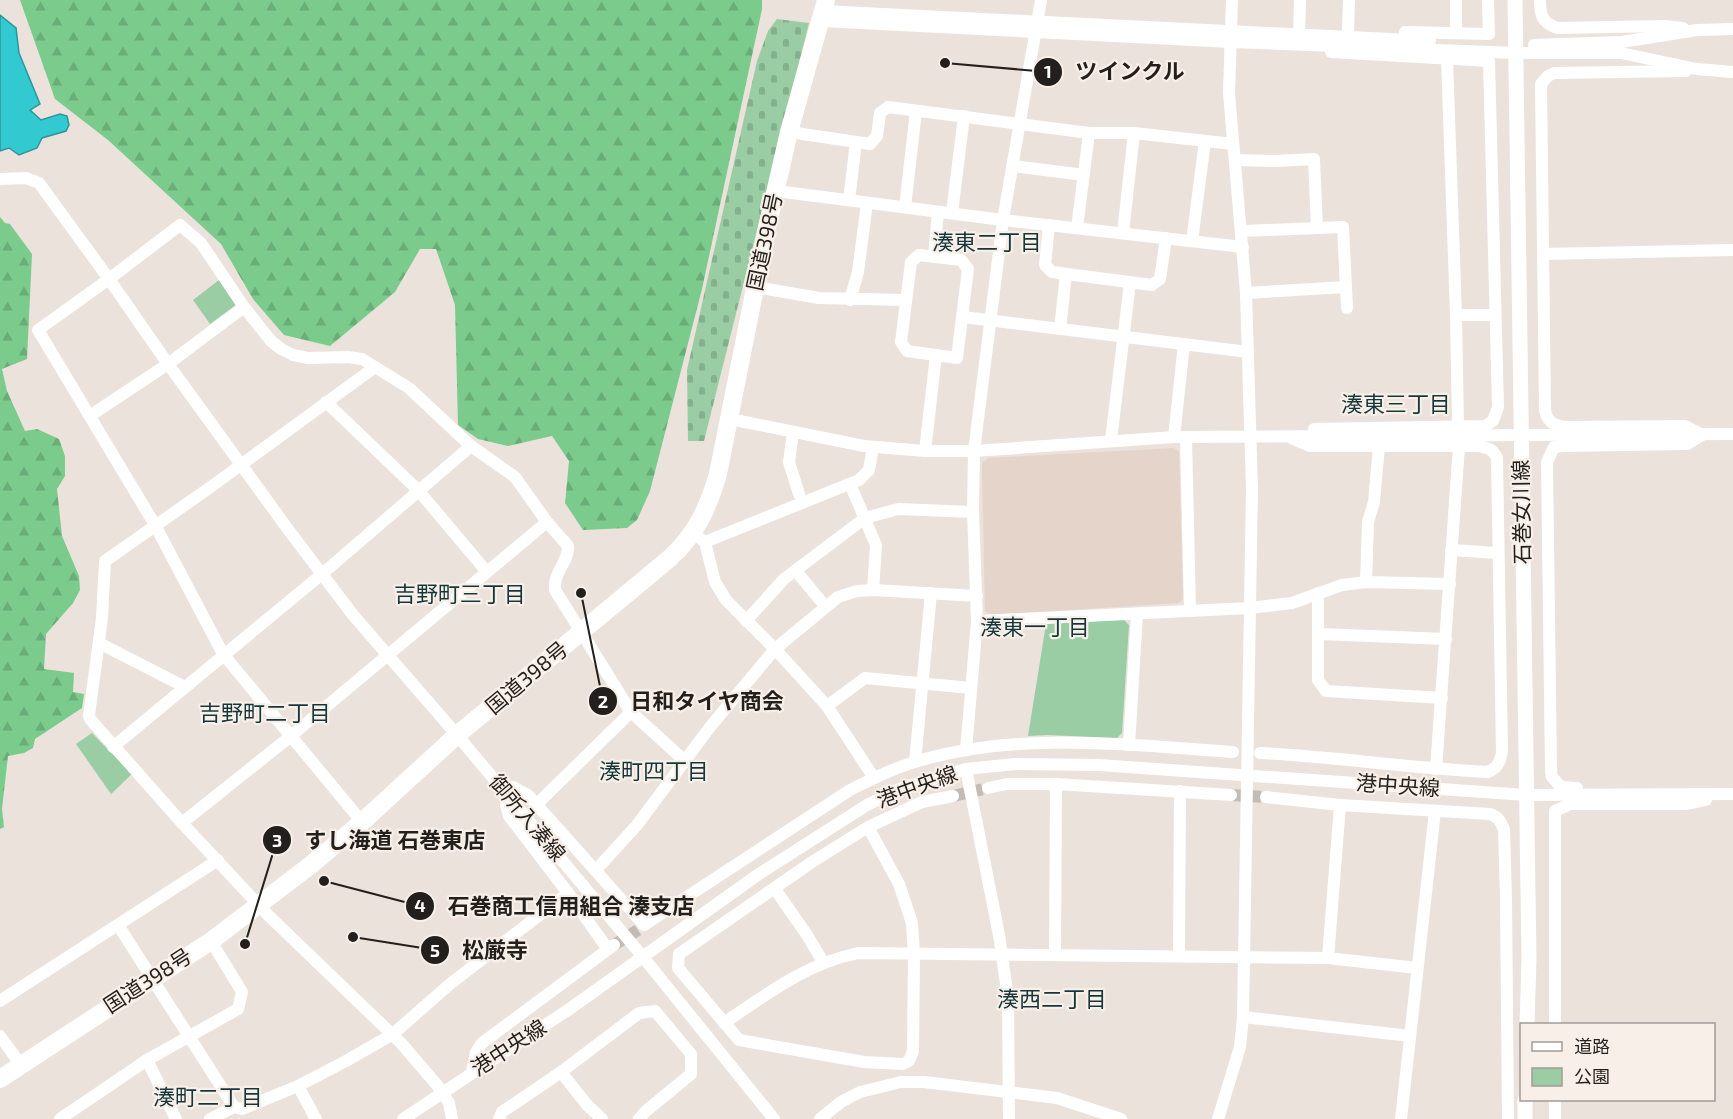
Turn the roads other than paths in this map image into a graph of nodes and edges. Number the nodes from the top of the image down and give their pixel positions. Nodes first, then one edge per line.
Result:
1 (1041, 0) edge
2 (1233, 0) edge
3 (1300, 0) edge
4 (1349, 0) edge
5 (1456, 0) edge
6 (1488, 0) edge
7 (1515, 0) edge
8 (1540, 0) edge
9 (823, 10) edge
10 (1037, 26) junction
11 (1733, 29) edge
12 (1696, 30) junction
13 (1348, 31) junction
14 (1456, 33) junction
15 (1231, 36) junction
16 (1304, 38) junction
17 (1515, 50) junction
18 (1447, 59) junction
19 (1697, 69) junction
20 (1733, 72) edge
21 (916, 111) junction
22 (964, 116) junction
23 (1021, 123) junction
24 (789, 132) junction
25 (1089, 133) junction
26 (1134, 133) junction
27 (1205, 141) junction
28 (856, 142) junction
29 (1233, 144) junction
30 (1236, 160) junction
31 (1013, 166) junction
32 (1084, 175) junction
33 (0, 179) edge
34 (776, 191) junction
35 (849, 200) junction
36 (867, 203) junction
37 (905, 207) junction
38 (938, 212) junction
39 (952, 213) junction
40 (1003, 220) junction
41 (1050, 225) junction
42 (1077, 228) junction
43 (1317, 228) junction
44 (1242, 231) junction
45 (1122, 233) junction
46 (1166, 238) junction
47 (1192, 241) junction
48 (1243, 247) junction
49 (1733, 250) edge
50 (1543, 254) junction
51 (934, 256) junction
52 (1066, 274) junction
53 (109, 279) junction
54 (1130, 282) junction
55 (755, 286) junction
56 (1346, 287) junction
57 (1246, 293) junction
58 (849, 300) junction
59 (906, 300) junction
60 (244, 307) junction
61 (1347, 308) dead end
62 (1456, 315) junction
63 (1495, 315) junction
64 (963, 317) junction
65 (991, 320) junction
66 (1060, 328) junction
67 (1122, 337) junction
68 (1184, 344) junction
69 (1248, 352) junction
70 (936, 355) junction
71 (168, 364) junction
72 (375, 367) junction
73 (326, 402) junction
74 (91, 416) junction
75 (730, 419) junction
76 (1458, 426) junction
77 (793, 432) junction
78 (1733, 434) edge
79 (1703, 435) junction
80 (1521, 436) junction
81 (1180, 437) junction
82 (1287, 437) junction
83 (1251, 438) junction
84 (1111, 440) junction
85 (471, 446) junction
86 (1379, 446) junction
87 (1459, 446) junction
88 (873, 447) junction
89 (925, 451) junction
90 (974, 451) junction
91 (242, 464) junction
92 (850, 484) junction
93 (418, 490) junction
94 (799, 494) dead end
95 (973, 512) junction
96 (865, 518) junction
97 (547, 522) junction
98 (155, 525) junction
99 (699, 538) junction
100 (1451, 550) junction
101 (1497, 553) junction
102 (796, 571) junction
103 (487, 572) junction
104 (322, 574) junction
105 (1366, 582) junction
106 (1449, 584) junction
107 (873, 590) junction
108 (931, 593) junction
109 (1318, 593) junction
110 (977, 596) junction
111 (825, 606) junction
112 (1250, 608) junction
113 (1190, 611) junction
114 (1137, 614) junction
115 (746, 621) junction
116 (977, 621) junction
117 (582, 632) junction
118 (1319, 634) junction
119 (1446, 639) junction
120 (99, 643) junction
121 (775, 649) junction
122 (223, 654) junction
123 (387, 654) junction
124 (921, 684) junction
125 (185, 687) junction
126 (971, 688) junction
127 (1442, 698) junction
128 (827, 706) junction
129 (631, 712) junction
130 (457, 735) junction
131 (291, 736) junction
132 (1129, 745) junction
133 (113, 747) junction
134 (966, 750) junction
135 (1233, 752) dead end
136 (1260, 753) dead end
137 (686, 762) junction
138 (915, 762) junction
139 (966, 769) junction
140 (1436, 769) junction
141 (1248, 776) junction
142 (874, 778) junction
143 (1056, 784) junction
144 (500, 786) junction
145 (988, 788) tunnel mouth
146 (1180, 792) junction
147 (1706, 794) junction
148 (1730, 794) edge
149 (1231, 795) tunnel mouth
150 (1526, 795) junction
151 (953, 796) tunnel mouth
152 (509, 797) junction
153 (1266, 798) tunnel mouth
154 (537, 804) junction
155 (1340, 805) junction
156 (1435, 811) junction
157 (362, 822) junction
158 (182, 823) junction
159 (868, 827) junction
160 (218, 860) junction
161 (596, 870) junction
162 (775, 889) junction
163 (568, 893) junction
164 (258, 905) junction
165 (118, 925) junction
166 (211, 941) junction
167 (914, 954) junction
168 (1001, 954) junction
169 (1055, 955) junction
170 (1179, 956) junction
171 (1245, 956) junction
172 (643, 957) junction
173 (1328, 958) junction
174 (823, 962) junction
175 (1417, 968) junction
176 (152, 978) junction
177 (0, 1001) edge
178 (1243, 1017) junction
179 (723, 1023) junction
180 (1527, 1023) edge
181 (1555, 1023) edge
182 (393, 1034) junction
183 (189, 1035) junction
184 (0, 1036) edge
185 (1410, 1036) junction
186 (147, 1060) junction
187 (21, 1065) junction
188 (472, 1072) junction
189 (561, 1072) junction
190 (0, 1079) edge
191 (298, 1086) junction
192 (442, 1092) junction
193 (1009, 1092) junction
194 (1525, 1101) edge
195 (1555, 1101) edge
196 (234, 1107) junction
197 (60, 1119) edge
198 (176, 1119) edge
199 (210, 1119) edge
200 (316, 1119) edge
201 (402, 1119) edge
202 (452, 1119) edge
203 (499, 1119) edge
204 (602, 1119) edge
205 (639, 1119) edge
206 (774, 1119) edge
207 (820, 1119) edge
208 (1009, 1119) edge
209 (1121, 1119) edge
210 (1218, 1119) edge
211 (1401, 1119) edge
212 (1508, 1119) edge
213 (1525, 1119) edge
214 (1555, 1119) edge

1 - 10 street
2 - 15 street
3 - 16 street
4 - 13 street
5 - 14 street
6 - 14 street
7 - 17 main road, 石巻女川線
8 - 12 street
9 - 10 street
9 - 24 highway, 国道398号
10 - 15 street
10 - 23 street
11 - 12 street
12 - 17 street
13 - 14 street
13 - 16 street
15 - 16 street
15 - 29 street
16 - 17 street
16 - 18 street
17 - 19 street
17 - 80 main road, 石巻女川線
18 - 62 street
18 - 63 street
19 - 20 street
19 - 50 street
21 - 22 street
21 - 28 street
21 - 37 street
22 - 23 street
22 - 39 street
23 - 25 street
23 - 31 street
24 - 28 street
24 - 34 highway, 国道398号
25 - 26 street
25 - 32 street
26 - 27 street
26 - 45 street
27 - 29 street
27 - 47 street
28 - 35 street
29 - 30 street
30 - 43 street
30 - 44 street
31 - 32 street
31 - 40 street
32 - 42 street
33 - 53 street, 御所入湊線
34 - 35 street
34 - 55 highway, 国道398号
35 - 36 street
36 - 37 street
36 - 58 street
37 - 38 street
38 - 39 street
38 - 51 street
39 - 40 street
40 - 41 street
40 - 65 street
41 - 42 street
41 - 52 street
42 - 45 street
43 - 44 street
43 - 56 street
44 - 48 street
45 - 46 street
46 - 47 street
46 - 54 street
47 - 48 street
48 - 57 street
49 - 50 street
50 - 79 street
51 - 59 street
51 - 64 street
52 - 54 street
52 - 66 street
53 - 60 street
53 - 71 street, 御所入湊線
53 - 74 street
54 - 67 street
55 - 58 street
55 - 75 highway, 国道398号
56 - 57 street
56 - 61 street
57 - 69 street
58 - 59 street
59 - 70 street
60 - 71 street
60 - 72 street
62 - 63 street
62 - 76 street
63 - 76 street
64 - 65 street
64 - 70 street
65 - 66 street
65 - 90 street
66 - 67 street
67 - 68 street
67 - 84 street
68 - 69 street
68 - 81 street
69 - 83 street
70 - 89 street
71 - 74 street
71 - 91 street, 御所入湊線
72 - 73 street
72 - 85 street
73 - 91 street
73 - 93 street
74 - 98 street
75 - 77 street
75 - 99 highway, 国道398号
76 - 82 street
77 - 88 street
77 - 94 street
78 - 79 street
79 - 80 street
79 - 147 street
80 - 82 street
80 - 150 main road, 石巻女川線
81 - 83 street
81 - 84 street
81 - 113 street
82 - 83 street
82 - 86 street
83 - 112 street
84 - 90 street
85 - 93 street
85 - 97 street
86 - 87 street
86 - 105 street
87 - 100 street
87 - 101 street
88 - 89 street
88 - 92 street
89 - 90 street
90 - 95 street
91 - 98 street
91 - 104 street, 御所入湊線
92 - 96 street
92 - 99 street
93 - 103 street
93 - 104 street
95 - 96 street
95 - 110 street
96 - 102 street
96 - 107 street
97 - 103 street
97 - 117 street
98 - 120 street
98 - 122 street
99 - 115 street
99 - 117 highway, 国道398号
100 - 101 street
100 - 106 street
101 - 140 street
102 - 111 street
102 - 115 street
103 - 123 street
104 - 122 street
104 - 123 street, 御所入湊線
105 - 106 street
105 - 109 street
106 - 119 street
107 - 108 street
107 - 111 street
108 - 110 street
108 - 124 street
109 - 112 street
109 - 118 street
110 - 116 street
111 - 121 street
112 - 113 street
112 - 141 street
113 - 114 street
114 - 116 street
114 - 132 street
115 - 121 street
116 - 126 street
117 - 129 street
117 - 130 highway, 国道398号
118 - 119 street
118 - 127 street
119 - 127 street
120 - 125 street
120 - 133 street
121 - 128 street
121 - 137 street
122 - 125 street
122 - 131 street
123 - 130 street, 御所入湊線
123 - 131 street
124 - 126 street
124 - 128 street
124 - 138 street
125 - 133 street
126 - 134 street
127 - 140 street
128 - 142 street
129 - 137 street
129 - 154 street
130 - 144 street, 御所入湊線
130 - 157 highway, 国道398号
131 - 157 street
131 - 158 street
132 - 134 street
132 - 135 street
133 - 158 street
134 - 138 street
136 - 140 street
137 - 161 street
138 - 142 street
139 - 141 street, 港中央線
139 - 168 street
139 - 172 street, 港中央線
141 - 150 street, 港中央線
141 - 171 street
142 - 161 street
143 - 145 street
143 - 146 street
143 - 169 street
144 - 152 street, 御所入湊線
144 - 154 street
146 - 149 street
146 - 170 street
147 - 148 street
147 - 150 street, 港中央線
148 - 181 street
150 - 180 main road, 石巻女川線
151 - 159 street
152 - 163 street
152 - 172 street, 御所入湊線
153 - 155 street
154 - 161 street
155 - 156 street
155 - 173 street
156 - 175 street
156 - 212 street
157 - 164 highway, 国道398号
158 - 160 street
159 - 162 street
159 - 167 street
160 - 164 street
160 - 165 street
162 - 174 street
162 - 179 street
163 - 182 street
163 - 188 street
164 - 166 highway, 国道398号
164 - 182 street
165 - 176 street
165 - 177 street
166 - 176 highway, 国道398号
166 - 183 street
167 - 168 street
167 - 174 street
167 - 179 street
168 - 169 street
168 - 193 street
169 - 170 street
170 - 171 street
171 - 173 street
171 - 178 street
172 - 188 street, 港中央線
172 - 206 street, 御所入湊線
173 - 175 street
174 - 179 street
175 - 185 street
176 - 183 street
176 - 187 highway, 国道398号
178 - 185 street
178 - 210 street
182 - 191 street
182 - 192 street
183 - 186 street
183 - 196 street
184 - 187 street
185 - 211 street
186 - 197 street
186 - 198 street
187 - 190 highway, 国道398号
188 - 192 street, 港中央線
189 - 203 street
189 - 204 street
189 - 205 street
191 - 196 street
191 - 200 street
192 - 201 street, 港中央線
192 - 202 street
193 - 207 street
193 - 208 street
193 - 209 street
194 - 213 main road
195 - 214 street
196 - 199 street

